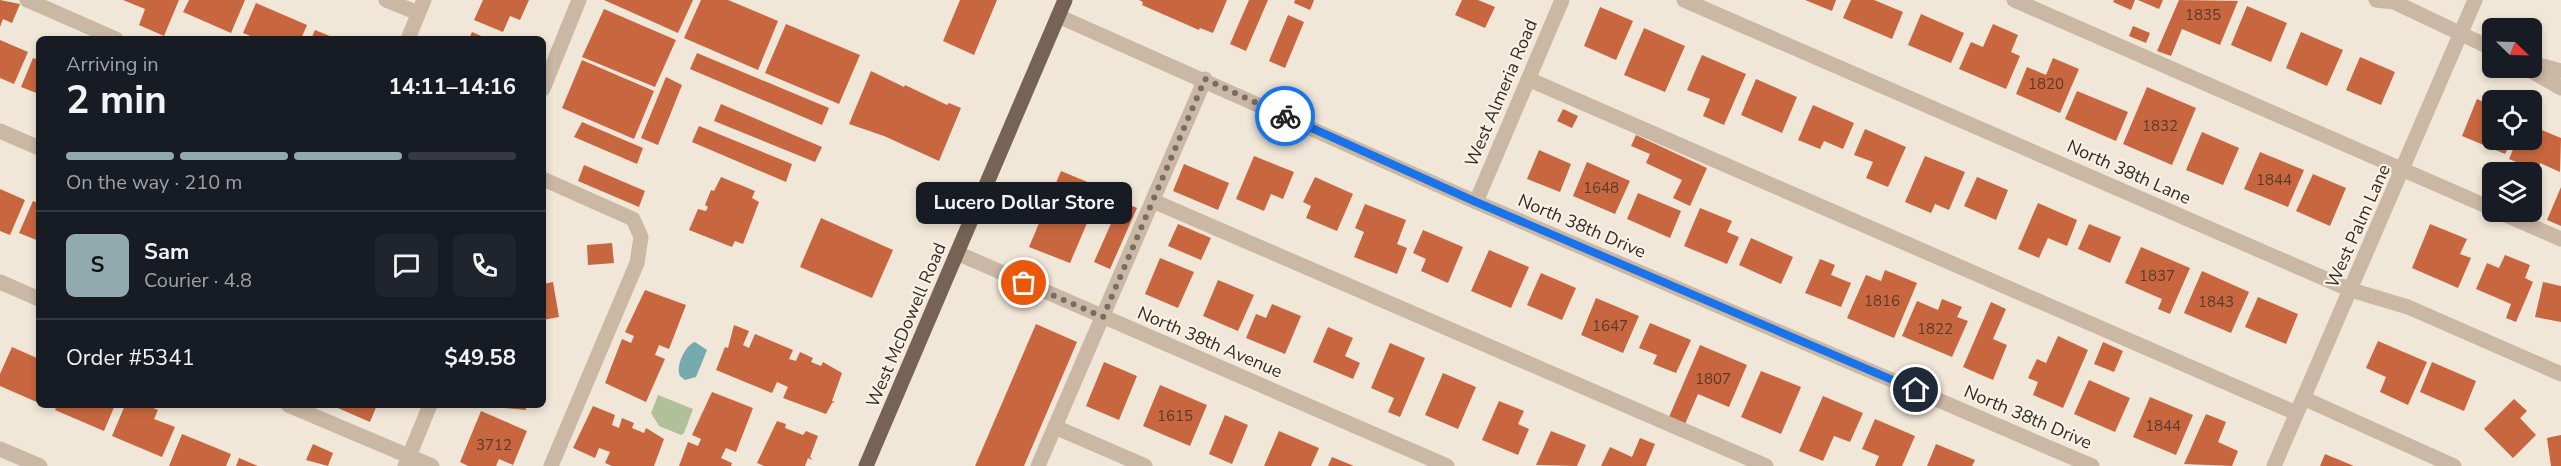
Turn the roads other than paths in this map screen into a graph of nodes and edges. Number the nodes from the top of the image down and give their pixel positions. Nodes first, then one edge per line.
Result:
1 (27, 0) edge
2 (386, 0) edge
3 (579, 0) edge
4 (1065, 0) edge
5 (1562, 0) edge
6 (1684, 0) edge
7 (2014, 0) edge
8 (2376, 0) edge
9 (2475, 0) edge
10 (2393, 1) edge
11 (421, 7) edge
12 (1058, 16) junction
13 (2461, 33) junction
14 (109, 36) edge
15 (409, 36) edge
16 (2482, 44) edge
17 (2542, 65) edge
18 (2561, 70) edge
19 (2542, 77) edge
20 (1205, 79) junction
21 (1528, 79) junction
22 (546, 82) edge
23 (2561, 88) edge
24 (0, 131) edge
25 (36, 147) edge
26 (2404, 168) junction
27 (546, 180) edge
28 (1153, 201) junction
29 (1476, 202) junction
30 (2482, 204) edge
31 (2522, 222) edge
32 (2561, 239) edge
33 (957, 253) junction
34 (0, 282) edge
35 (2351, 290) junction
36 (36, 298) edge
37 (1103, 317) junction
38 (2561, 374) edge
39 (2303, 398) junction
40 (294, 408) edge
41 (429, 408) edge
42 (2296, 413) junction
43 (1055, 427) junction
44 (0, 449) edge
45 (407, 461) edge
46 (40, 466) edge
47 (432, 466) edge
48 (551, 466) edge
49 (866, 466) edge
50 (1038, 466) edge
51 (1145, 466) edge
52 (1446, 466) edge
53 (1766, 466) edge
54 (2092, 466) edge
55 (2274, 466) edge
56 (2454, 466) edge

1 - 14 street
2 - 11 street
3 - 22 street
4 - 12 main road, West McDowell Road
5 - 21 street, West Almeria Road
6 - 35 street, North 38th Lane
7 - 26 street
8 - 10 street
9 - 13 street, West Palm Lane
10 - 13 street
11 - 15 street
12 - 20 street, North 38th Drive
12 - 33 main road, West McDowell Road
13 - 16 street
13 - 26 street, West Palm Lane
17 - 18 street
19 - 23 street
20 - 28 street
20 - 29 street, North 38th Drive
21 - 29 street, West Almeria Road
21 - 42 street
24 - 25 street
26 - 30 street
26 - 35 street, West Palm Lane
27 - 48 street
28 - 37 street
28 - 53 street
29 - 54 street, North 38th Drive
31 - 32 street
33 - 37 street, North 38th Avenue
33 - 49 main road, West McDowell Road
34 - 36 street
35 - 38 street, North 38th Lane
35 - 39 street, West Palm Lane
37 - 43 street
37 - 52 street, North 38th Avenue
39 - 42 street, West Palm Lane
39 - 56 street
40 - 45 street
41 - 45 street
42 - 55 street, West Palm Lane
43 - 50 street
43 - 51 street
44 - 46 street
45 - 47 street

